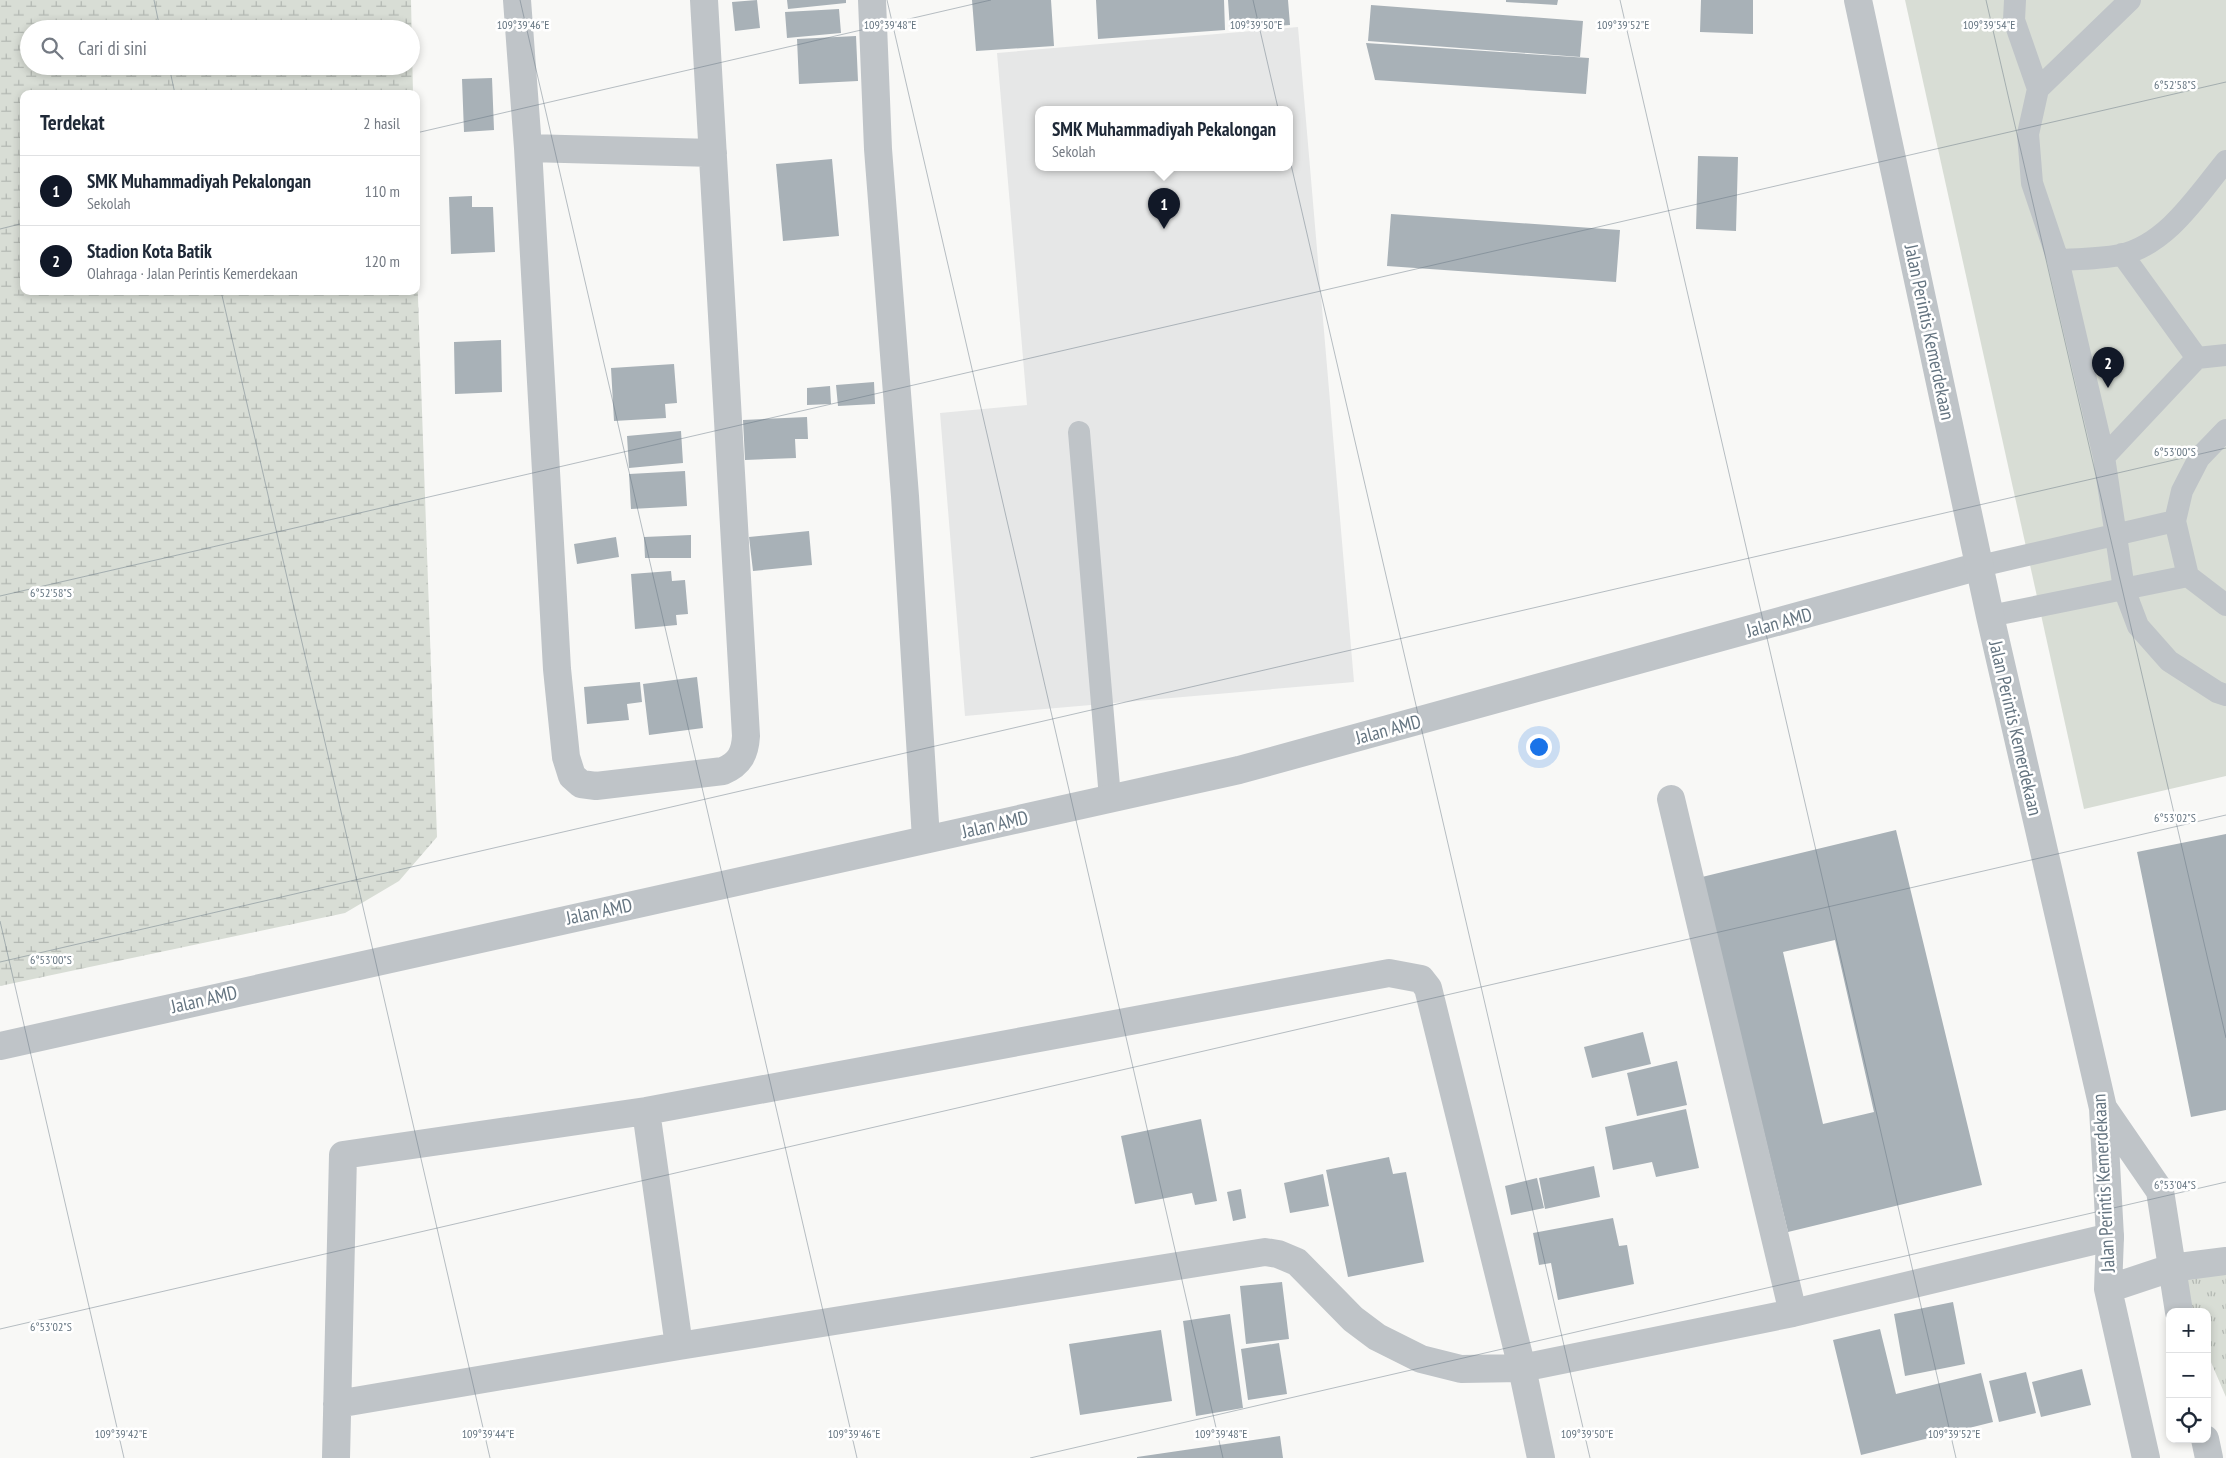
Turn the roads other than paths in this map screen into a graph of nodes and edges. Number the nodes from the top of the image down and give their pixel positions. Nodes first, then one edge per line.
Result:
1 (517, 0) edge
2 (704, 0) edge
3 (872, 0) edge
4 (1858, 0) edge
5 (2015, 0) edge
6 (2130, 0) edge
7 (2038, 89) junction
8 (528, 148) junction
9 (714, 153) junction
10 (2226, 161) edge
11 (2122, 254) junction
12 (2058, 260) junction
13 (2226, 355) edge
14 (2197, 358) junction
15 (2226, 430) edge
16 (1079, 432) dead end
17 (2104, 457) junction
18 (2175, 522) junction
19 (2115, 536) junction
20 (1980, 566) junction
21 (2188, 576) junction
22 (2124, 588) junction
23 (2226, 605) edge
24 (1990, 616) junction
25 (2226, 695) edge
26 (1110, 798) junction
27 (1672, 799) dead end
28 (926, 839) junction
29 (0, 1046) edge
30 (2104, 1108) junction
31 (646, 1111) junction
32 (2110, 1237) junction
33 (2226, 1261) edge
34 (2171, 1268) junction
35 (2108, 1289) junction
36 (2178, 1308) edge
37 (1793, 1313) junction
38 (679, 1346) junction
39 (1522, 1368) junction
40 (337, 1404) junction
41 (2206, 1443) edge
42 (336, 1458) edge
43 (1541, 1458) edge
44 (2146, 1458) edge
45 (2209, 1458) edge

1 - 8 street
2 - 9 street
3 - 28 street
4 - 20 street, Jalan Perintis Kemerdekaan
5 - 7 lane
6 - 7 lane
7 - 12 lane
8 - 9 street
8 - 9 street
10 - 11 lane
11 - 12 lane
11 - 14 lane
12 - 17 lane
13 - 14 lane
14 - 17 lane
15 - 18 lane
16 - 26 lane
17 - 19 lane
18 - 19 lane
18 - 21 lane
19 - 20 lane
19 - 22 lane
20 - 24 street, Jalan Perintis Kemerdekaan
20 - 26 street, Jalan AMD
21 - 22 lane
21 - 23 lane
22 - 24 lane
22 - 25 lane
24 - 30 street, Jalan Perintis Kemerdekaan
26 - 28 street, Jalan AMD
27 - 37 street
28 - 29 street, Jalan AMD
30 - 32 street, Jalan Perintis Kemerdekaan
30 - 34 street
31 - 38 street
31 - 39 street
31 - 40 street
32 - 35 street, Jalan Perintis Kemerdekaan
32 - 37 street
33 - 34 street
34 - 35 street
34 - 36 street
35 - 44 street, Jalan Perintis Kemerdekaan
37 - 39 street
38 - 39 street
38 - 40 street
39 - 43 street
40 - 42 street
41 - 45 street

